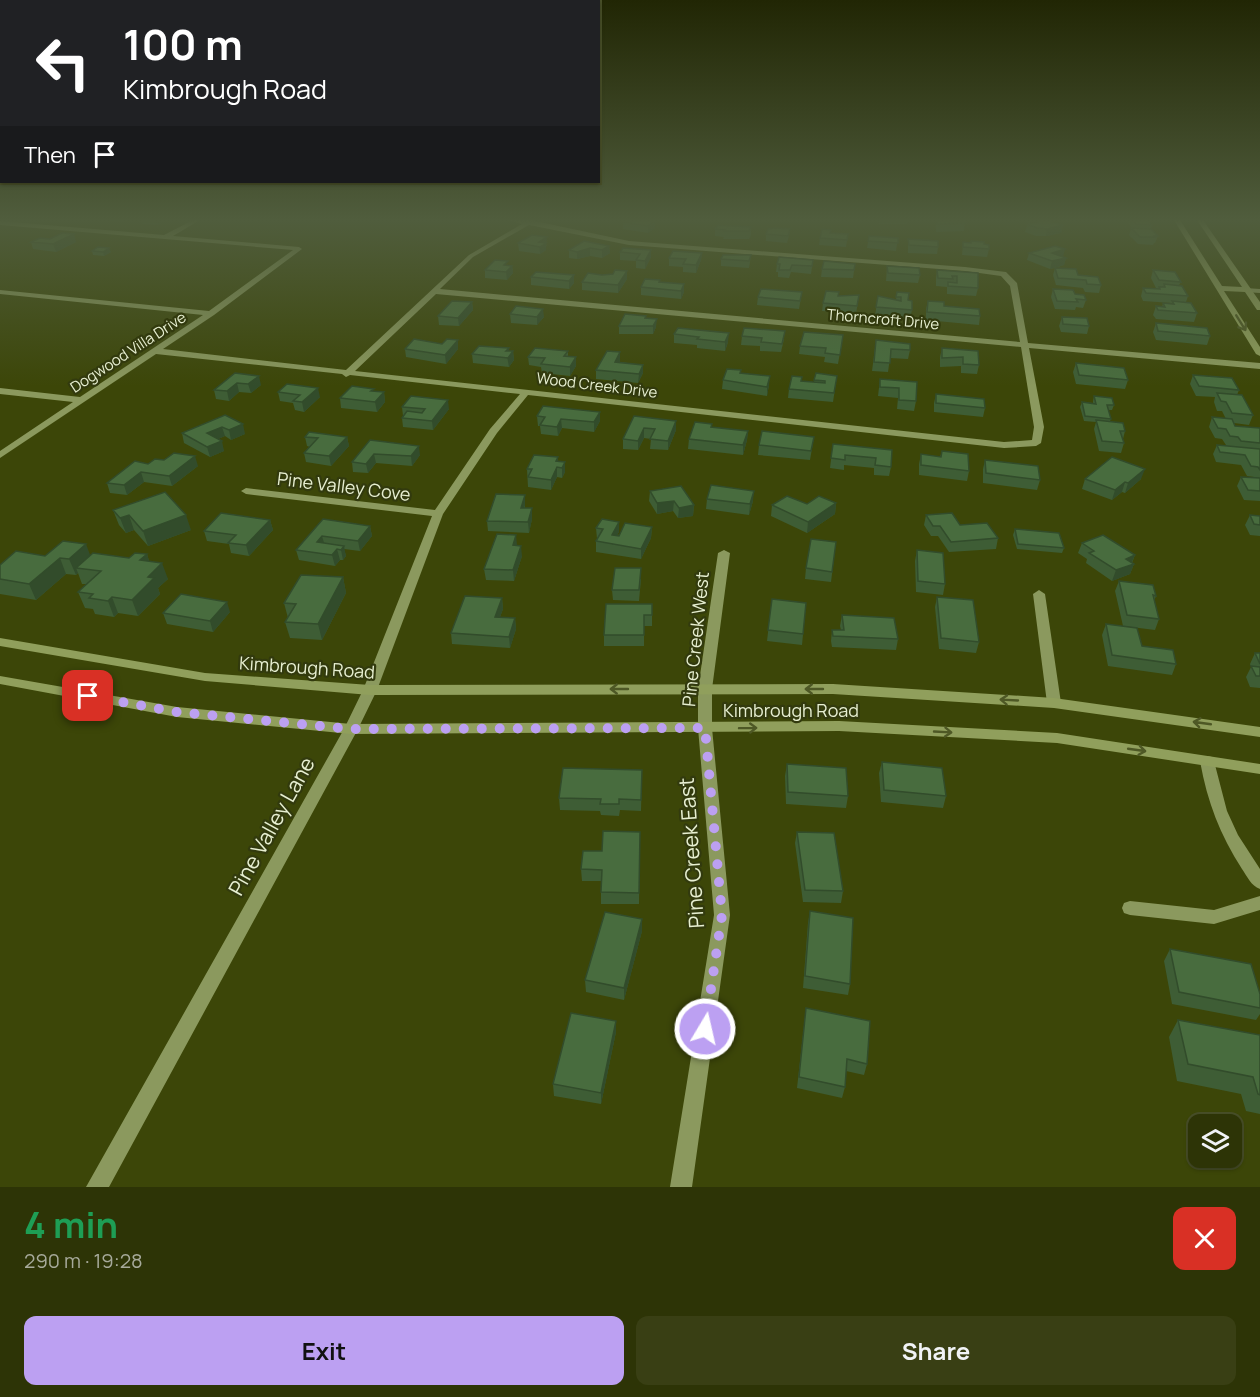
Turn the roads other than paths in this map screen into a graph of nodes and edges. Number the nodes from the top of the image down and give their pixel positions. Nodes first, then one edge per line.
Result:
1 (263, 275) edge
2 (449, 275) edge
3 (1005, 275) edge
4 (1212, 275) edge
5 (1238, 275) edge
6 (1220, 288) junction
7 (1248, 290) junction
8 (432, 291) junction
9 (1260, 291) edge
10 (0, 292) edge
11 (1260, 308) edge
12 (211, 313) junction
13 (1024, 345) junction
14 (155, 351) junction
15 (1260, 354) edge
16 (1260, 366) edge
17 (346, 374) junction
18 (0, 391) edge
19 (527, 392) junction
20 (78, 400) junction
21 (0, 455) edge
22 (246, 491) dead end
23 (438, 514) junction
24 (724, 553) dead end
25 (1039, 594) dead end
26 (0, 642) edge
27 (0, 680) edge
28 (705, 689) junction
29 (370, 690) junction
30 (1054, 703) junction
31 (705, 728) junction
32 (351, 729) junction
33 (1260, 732) edge
34 (1207, 761) junction
35 (1260, 769) edge
36 (1260, 882) edge
37 (1260, 903) edge
38 (1130, 908) dead end
39 (97, 1187) edge
40 (681, 1187) edge

1 - 12 street, Dogwood Villa Drive
2 - 8 street
3 - 13 street
4 - 6 street
5 - 7 street
6 - 7 street
6 -> 15 street
7 - 9 street
7 - 11 street
8 - 13 street, Thorncroft Drive
8 - 17 street
10 - 12 street
12 - 14 street, Dogwood Villa Drive
13 - 16 street, Thorncroft Drive
13 - 19 street, Wood Creek Drive
14 - 17 street, Wood Creek Drive
14 - 20 street, Dogwood Villa Drive
17 - 19 street, Wood Creek Drive
18 - 20 street
19 - 23 street, Pine Valley Lane
20 - 21 street, Dogwood Villa Drive
22 - 23 street, Pine Valley Cove
23 - 29 street, Pine Valley Lane
24 - 28 street, Pine Creek West
25 - 30 street
26 - 29 street, Kimbrough Road
27 - 32 street, Kimbrough Road
28 -> 29 street, Kimbrough Road
30 -> 28 street, Kimbrough Road
28 - 31 street, Pine Creek West
29 - 32 street, Pine Valley Lane
33 -> 30 street, Kimbrough Road
31 - 32 street, Kimbrough Road
31 -> 34 street, Kimbrough Road
31 - 40 street, Pine Creek East
32 - 39 street, Pine Valley Lane
34 - 35 street, Kimbrough Road
34 - 36 street
37 - 38 street

